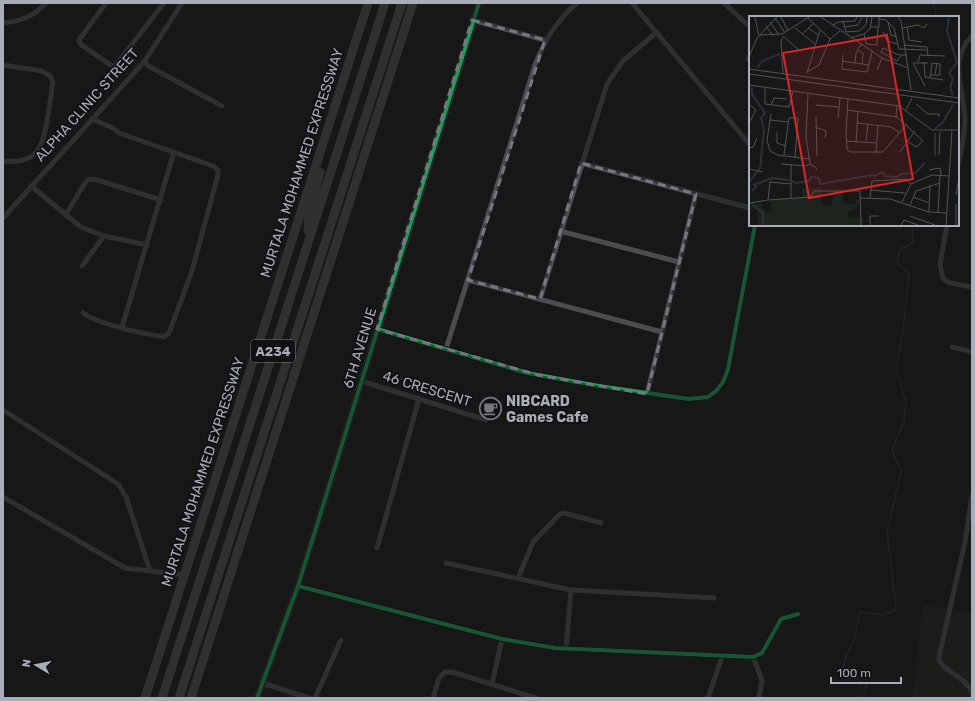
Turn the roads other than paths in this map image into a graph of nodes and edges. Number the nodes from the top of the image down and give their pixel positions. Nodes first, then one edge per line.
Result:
1 (46, 3) edge
2 (106, 3) edge
3 (164, 3) edge
4 (182, 3) edge
5 (368, 3) edge
6 (384, 3) edge
7 (402, 3) edge
8 (413, 3) edge
9 (479, 3) edge
10 (577, 3) edge
11 (632, 3) edge
12 (724, 3) edge
13 (472, 20) junction
14 (3, 23) edge
15 (749, 26) edge
16 (657, 32) junction
17 (972, 36) edge
18 (545, 40) junction
19 (144, 62) junction
20 (959, 63) edge
21 (959, 63) edge
22 (3, 65) edge
23 (222, 106) dead end
24 (92, 119) junction
25 (329, 126) junction
26 (749, 144) edge
27 (174, 152) junction
28 (3, 160) edge
29 (959, 160) edge
30 (581, 163) junction
31 (356, 182) junction
32 (31, 186) junction
33 (696, 194) junction
34 (161, 200) junction
35 (749, 208) edge
36 (65, 215) junction
37 (3, 218) edge
38 (330, 224) junction
39 (755, 226) edge
40 (947, 226) edge
41 (560, 231) junction
42 (104, 236) junction
43 (147, 245) junction
44 (307, 245) junction
45 (679, 262) junction
46 (82, 266) dead end
47 (468, 280) junction
48 (972, 287) edge
49 (540, 298) junction
50 (83, 313) dead end
51 (122, 327) junction
52 (377, 329) junction
53 (662, 332) junction
54 (952, 347) dead end
55 (446, 350) junction
56 (972, 352) edge
57 (361, 381) junction
58 (647, 394) junction
59 (419, 399) junction
60 (3, 410) edge
61 (486, 420) dead end
62 (972, 495) edge
63 (3, 497) edge
64 (601, 524) dead end
65 (377, 548) dead end
66 (446, 563) dead end
67 (150, 571) junction
68 (184, 575) junction
69 (518, 578) junction
70 (298, 586) junction
71 (571, 590) junction
72 (714, 598) dead end
73 (798, 614) dead end
74 (502, 639) junction
75 (341, 640) dead end
76 (566, 649) junction
77 (722, 657) junction
78 (753, 657) junction
79 (262, 684) junction
80 (492, 684) junction
81 (972, 693) edge
82 (145, 698) edge
83 (162, 698) edge
84 (179, 698) edge
85 (191, 698) edge
86 (257, 698) edge
87 (309, 698) edge
88 (315, 698) edge
89 (433, 698) edge
90 (536, 698) edge
91 (708, 698) edge
92 (759, 698) edge

1 - 14 street
2 - 3 street
4 - 19 street, ALPHA CLINIC STREET
5 - 25 highway, MURTALA MOHAMMED EXPRESSWAY
6 - 44 highway, MURTALA MOHAMMED EXPRESSWAY / A234
7 - 38 highway, A234
8 - 31 highway
9 - 13 street, 6TH AVENUE
10 - 18 street
11 - 16 street
12 - 15 street
13 - 18 street
13 - 52 street, 6TH AVENUE
16 - 26 street
16 - 30 street
17 - 20 street
18 - 47 street
19 - 23 street
19 - 24 street, ALPHA CLINIC STREET
21 - 29 street
22 - 28 street
24 - 27 street
24 - 32 street, ALPHA CLINIC STREET
25 - 44 highway
25 - 68 highway, MURTALA MOHAMMED EXPRESSWAY
27 - 34 street
27 - 51 street
30 - 33 street
30 - 41 street
31 - 38 highway
31 - 85 highway
32 - 36 street
32 - 37 street, ALPHA CLINIC STREET
33 - 35 street
33 - 45 street
34 - 36 street
34 - 43 street
36 - 42 street
38 - 84 highway, A234
39 - 58 street
40 - 48 street
41 - 45 street
41 - 49 street
42 - 43 street
42 - 46 street
43 - 51 street
44 - 83 highway, MURTALA MOHAMMED EXPRESSWAY / A234
45 - 53 street
47 - 49 street
47 - 55 street
49 - 53 street
50 - 51 street
52 - 55 street
52 - 57 street, 6TH AVENUE
53 - 58 street
54 - 56 street
55 - 58 street
57 - 59 street, 46 CRESCENT
57 - 70 street, 6TH AVENUE
59 - 61 street, 46 CRESCENT
59 - 65 street
60 - 67 street
62 - 81 street
63 - 67 street
64 - 69 street
66 - 69 street
67 - 68 street
68 - 82 highway, MURTALA MOHAMMED EXPRESSWAY
69 - 71 street
70 - 74 street
70 - 79 street, 6TH AVENUE
71 - 72 street
71 - 76 street
73 - 78 street
74 - 76 street
74 - 80 street
75 - 88 street
76 - 77 street
77 - 78 street
77 - 91 street
78 - 92 street
79 - 86 street, 6TH AVENUE
79 - 87 street
80 - 89 street
80 - 90 street

